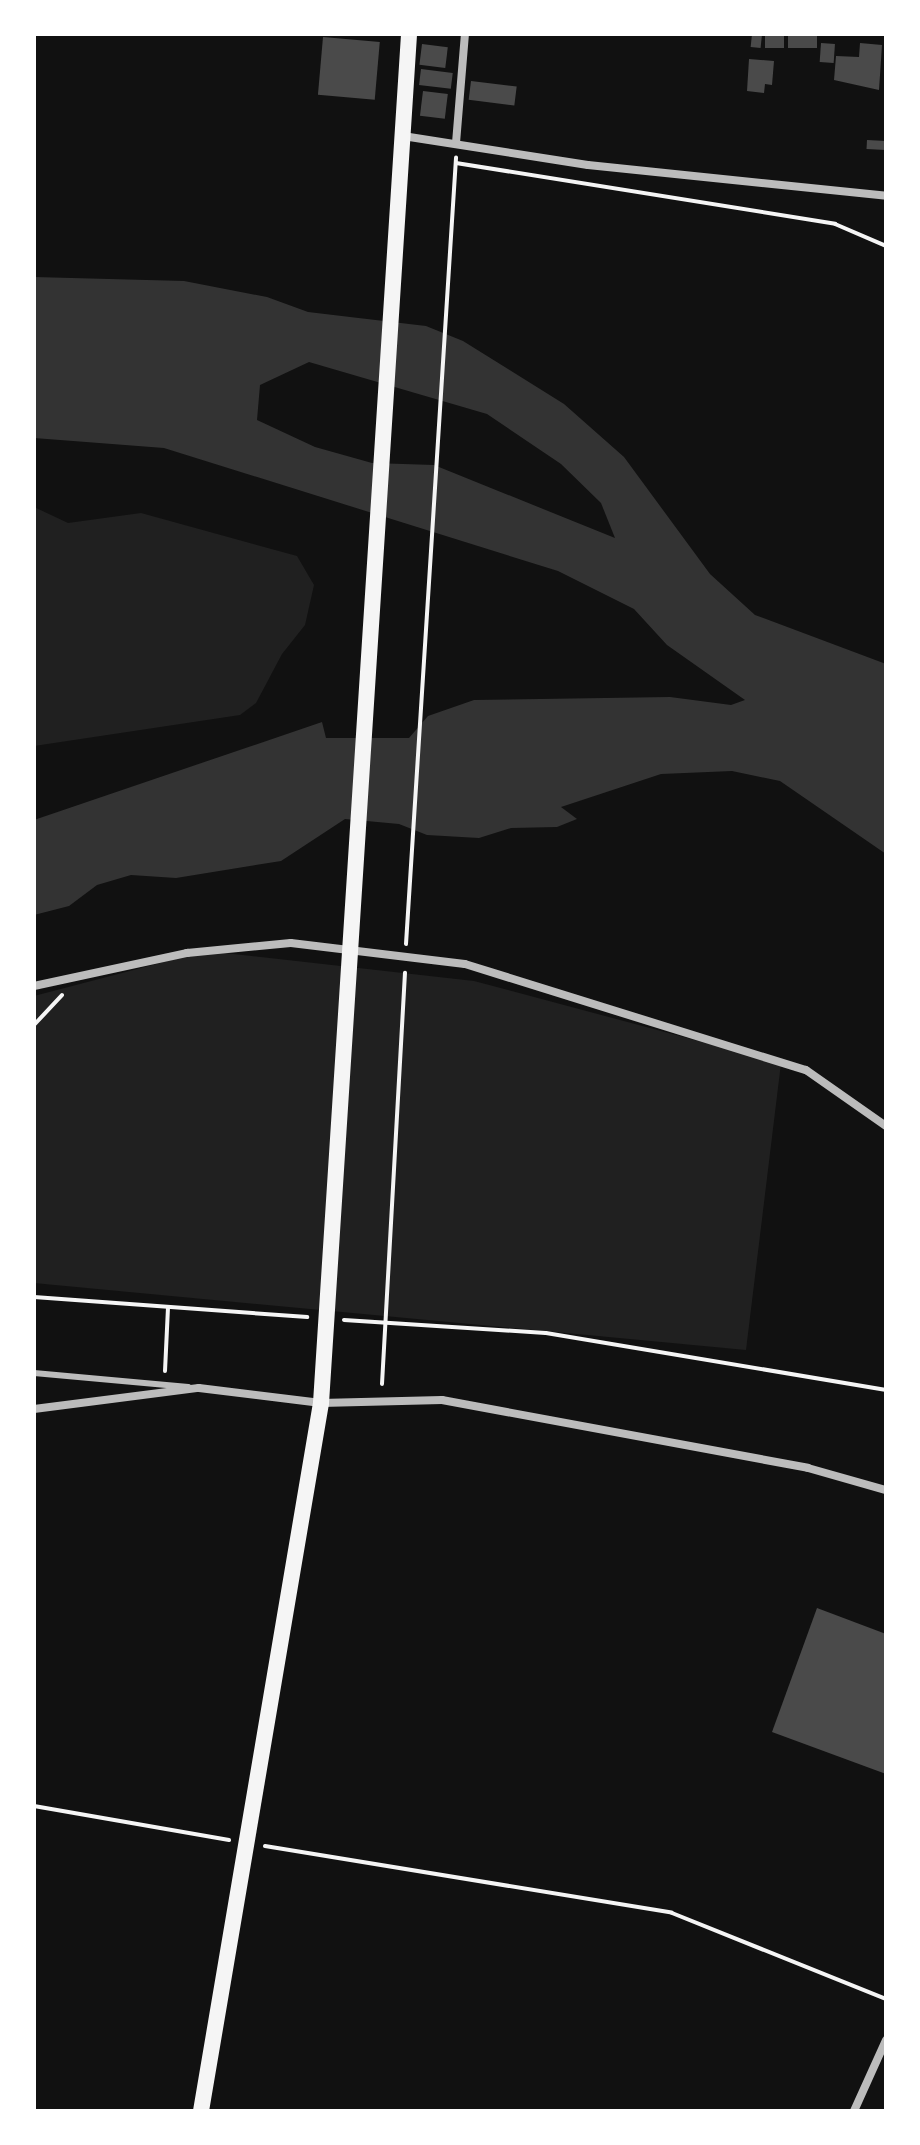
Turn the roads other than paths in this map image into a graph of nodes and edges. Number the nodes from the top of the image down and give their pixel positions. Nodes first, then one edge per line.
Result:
1 (409, 34) edge
2 (465, 34) edge
3 (456, 143) junction
4 (402, 144) junction
5 (886, 196) edge
6 (34, 986) edge
7 (886, 1126) edge
8 (34, 1373) edge
9 (199, 1388) junction
10 (321, 1396) junction
11 (34, 1409) edge
12 (886, 1490) edge
13 (886, 2040) edge
14 (201, 2111) edge
15 (854, 2111) edge

1 - 4 main road
2 - 3 street
3 - 4 street
3 - 5 street
4 - 10 main road
6 - 7 street
8 - 9 lane
9 - 10 street
9 - 11 street
10 - 12 street
10 - 14 main road
13 - 15 street

